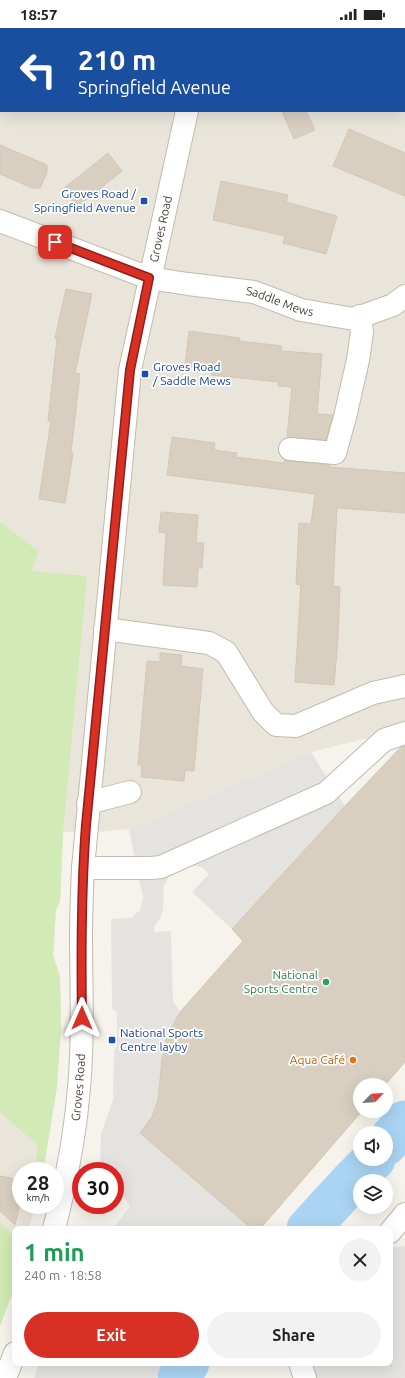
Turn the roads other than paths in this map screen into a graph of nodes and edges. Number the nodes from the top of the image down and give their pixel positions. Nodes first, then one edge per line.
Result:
1 (187, 112) edge
2 (0, 220) edge
3 (149, 278) junction
4 (405, 296) edge
5 (360, 316) junction
6 (290, 449) dead end
7 (105, 629) junction
8 (405, 686) edge
9 (405, 733) edge
10 (130, 792) dead end
11 (88, 803) junction
12 (83, 868) junction
13 (405, 1214) edge
14 (55, 1226) edge
15 (393, 1228) edge
16 (12, 1360) edge
17 (301, 1366) edge
18 (5, 1378) edge
19 (305, 1378) edge

1 - 3 street, Groves Road
2 - 3 street, Saddle Mews
3 - 5 street, Saddle Mews
3 - 7 street, Groves Road
4 - 5 street, Saddle Mews
5 - 6 street
7 - 8 street
7 - 11 street, Groves Road
9 - 12 street
10 - 11 street
11 - 12 street, Groves Road
12 - 14 street, Groves Road
13 - 15 street
16 - 18 street
17 - 19 street

